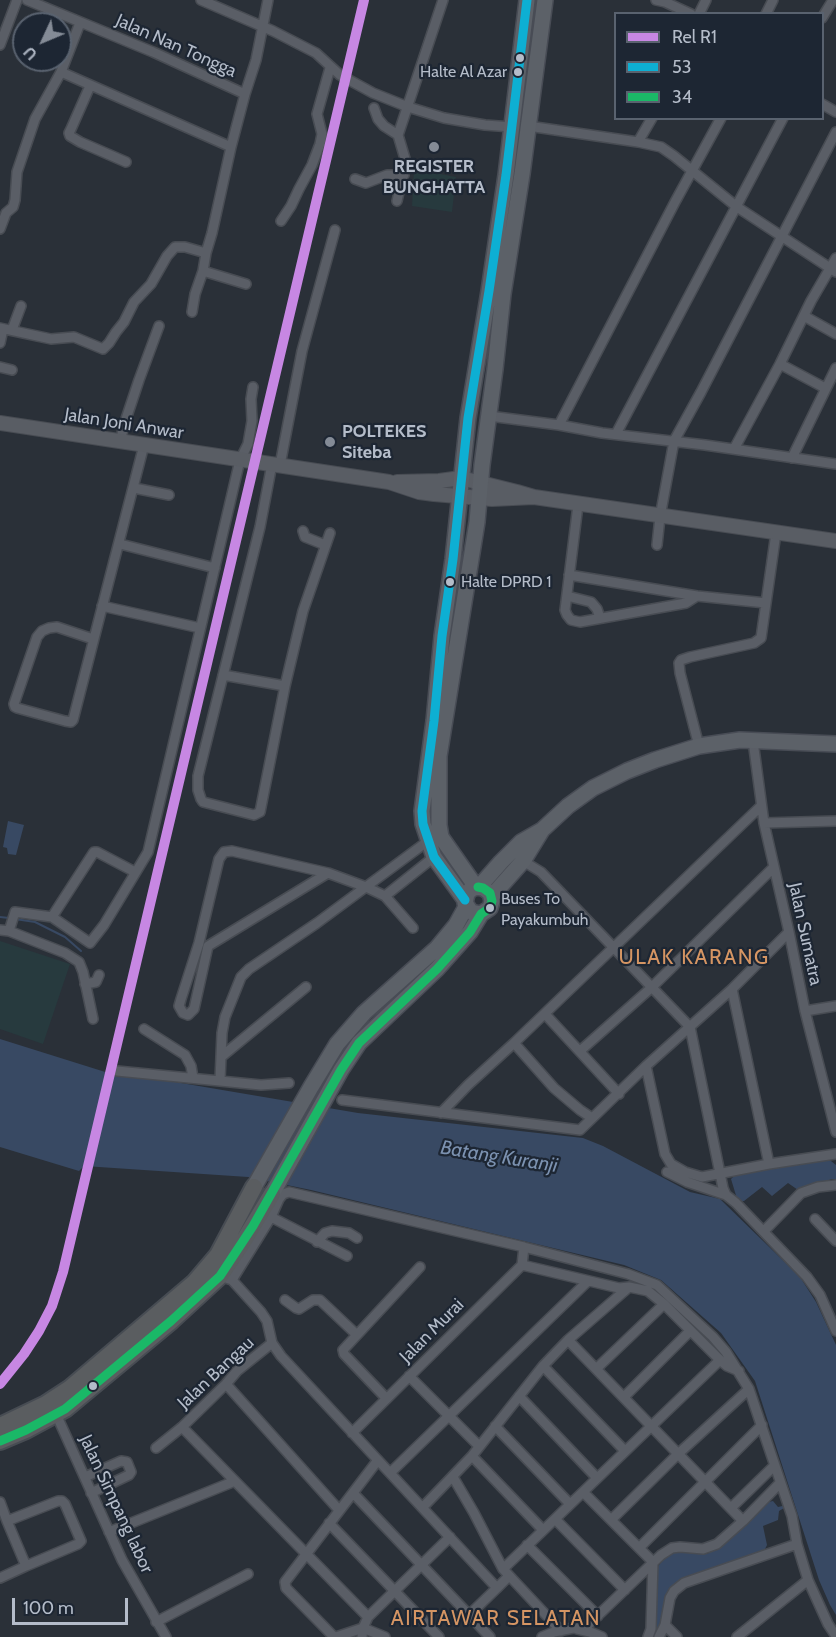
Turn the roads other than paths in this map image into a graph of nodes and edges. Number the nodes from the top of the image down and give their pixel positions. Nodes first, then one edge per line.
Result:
1 (17, 0) edge
2 (27, 0) edge
3 (201, 0) edge
4 (268, 0) edge
5 (443, 0) edge
6 (527, 0) edge
7 (545, 0) edge
8 (656, 0) edge
9 (833, 0) edge
10 (687, 12) edge
11 (824, 15) edge
12 (80, 23) junction
13 (262, 27) junction
14 (72, 44) edge
15 (0, 45) edge
16 (330, 68) junction
17 (61, 72) joint
18 (90, 86) junction
19 (245, 94) junction
20 (408, 107) junction
21 (374, 108) dead end
22 (651, 120) edge
23 (720, 120) edge
24 (782, 120) edge
25 (528, 126) junction
26 (512, 127) junction
27 (836, 132) edge
28 (398, 135) junction
29 (638, 142) junction
30 (231, 147) junction
31 (126, 162) dead end
32 (693, 171) junction
33 (404, 175) junction
34 (354, 179) dead end
35 (397, 201) dead end
36 (737, 207) junction
37 (3, 212) edge
38 (281, 221) dead end
39 (0, 229) edge
40 (335, 230) dead end
41 (782, 236) junction
42 (206, 253) junction
43 (836, 258) edge
44 (833, 270) edge
45 (203, 271) junction
46 (246, 284) dead end
47 (21, 306) dead end
48 (192, 312) dead end
49 (804, 316) junction
50 (159, 326) dead end
51 (5, 329) edge
52 (836, 334) edge
53 (0, 343) edge
54 (780, 364) junction
55 (0, 367) edge
56 (836, 368) edge
57 (12, 370) dead end
58 (253, 387) dead end
59 (825, 388) junction
60 (489, 416) junction
61 (0, 423) edge
62 (559, 425) junction
63 (616, 434) junction
64 (121, 441) junction
65 (674, 441) junction
66 (144, 445) junction
67 (734, 449) junction
68 (792, 458) junction
69 (241, 460) junction
70 (836, 464) edge
71 (276, 465) junction
72 (461, 478) junction
73 (389, 482) junction
74 (480, 482) junction
75 (134, 488) junction
76 (169, 495) dead end
77 (460, 496) junction
78 (534, 497) junction
79 (479, 499) junction
80 (578, 505) junction
81 (660, 517) junction
82 (303, 531) dead end
83 (330, 533) dead end
84 (776, 533) junction
85 (836, 542) edge
86 (120, 544) junction
87 (326, 545) junction
88 (657, 545) dead end
89 (215, 568) junction
90 (569, 575) junction
91 (567, 596) junction
92 (697, 596) junction
93 (766, 603) junction
94 (102, 606) junction
95 (600, 618) junction
96 (200, 628) junction
97 (93, 639) junction
98 (223, 675) junction
99 (285, 686) junction
100 (753, 741) junction
101 (836, 744) edge
102 (699, 746) junction
103 (761, 806) junction
104 (836, 822) edge
105 (764, 823) junction
106 (542, 830) junction
107 (428, 841) junction
108 (434, 856) junction
109 (523, 861) junction
110 (774, 867) junction
111 (135, 872) junction
112 (328, 873) junction
113 (366, 887) junction
114 (482, 891) junction
115 (385, 896) junction
116 (466, 903) junction
117 (481, 914) junction
118 (52, 917) junction
119 (413, 928) dead end
120 (4, 930) edge
121 (789, 932) junction
122 (203, 944) junction
123 (612, 948) junction
124 (99, 975) dead end
125 (86, 984) junction
126 (306, 987) dead end
127 (651, 988) junction
128 (732, 989) junction
129 (836, 1006) edge
130 (805, 1011) junction
131 (545, 1014) junction
132 (93, 1019) dead end
133 (690, 1027) junction
134 (144, 1029) dead end
135 (514, 1042) junction
136 (580, 1051) junction
137 (221, 1057) junction
138 (646, 1066) junction
139 (117, 1071) dead end
140 (193, 1078) junction
141 (220, 1080) junction
142 (289, 1083) dead end
143 (619, 1094) junction
144 (342, 1100) dead end
145 (441, 1113) junction
146 (592, 1118) junction
147 (836, 1132) edge
148 (836, 1154) edge
149 (769, 1164) junction
150 (667, 1172) dead end
151 (721, 1173) junction
152 (836, 1185) edge
153 (254, 1187) joint
154 (272, 1194) joint
155 (726, 1195) junction
156 (271, 1217) junction
157 (816, 1219) dead end
158 (764, 1231) junction
159 (357, 1238) dead end
160 (836, 1240) edge
161 (317, 1242) junction
162 (524, 1247) junction
163 (347, 1256) dead end
164 (522, 1265) junction
165 (420, 1267) dead end
166 (226, 1278) junction
167 (588, 1281) junction
168 (629, 1287) junction
169 (285, 1300) dead end
170 (664, 1304) junction
171 (836, 1330) edge
172 (690, 1331) junction
173 (357, 1335) junction
174 (568, 1340) junction
175 (272, 1343) junction
176 (720, 1360) junction
177 (543, 1366) junction
178 (596, 1369) junction
179 (739, 1371) junction
180 (410, 1376) junction
181 (226, 1384) junction
182 (749, 1389) junction
183 (519, 1396) junction
184 (624, 1397) junction
185 (386, 1398) junction
186 (56, 1414) junction
187 (448, 1417) junction
188 (762, 1425) junction
189 (0, 1426) edge
190 (182, 1426) junction
191 (495, 1426) junction
192 (651, 1426) junction
193 (352, 1433) junction
194 (0, 1441) edge
195 (479, 1446) junction
196 (156, 1448) dead end
197 (625, 1451) junction
198 (678, 1454) junction
199 (472, 1456) junction
200 (378, 1460) junction
201 (774, 1466) junction
202 (390, 1473) junction
203 (85, 1477) junction
204 (453, 1477) junction
205 (597, 1478) junction
206 (235, 1480) junction
207 (705, 1481) junction
208 (780, 1483) junction
209 (583, 1492) junction
210 (91, 1493) junction
211 (352, 1493) junction
212 (0, 1502) edge
213 (570, 1504) junction
214 (423, 1507) junction
215 (731, 1508) junction
216 (339, 1510) junction
217 (555, 1519) junction
218 (7, 1521) junction
219 (611, 1521) junction
220 (743, 1521) junction
221 (329, 1523) junction
222 (543, 1530) junction
223 (109, 1532) junction
224 (450, 1537) junction
225 (797, 1544) junction
226 (527, 1545) junction
227 (639, 1548) junction
228 (306, 1554) junction
229 (653, 1562) junction
230 (422, 1565) junction
231 (26, 1566) junction
232 (506, 1573) junction
233 (248, 1574) dead end
234 (0, 1578) edge
235 (808, 1580) junction
236 (497, 1588) junction
237 (625, 1590) junction
238 (396, 1591) junction
239 (469, 1615) junction
240 (598, 1616) junction
241 (368, 1617) junction
242 (156, 1622) junction
243 (665, 1625) junction
244 (362, 1632) edge
245 (559, 1632) edge
246 (836, 1636) edge
247 (166, 1637) edge
248 (335, 1637) edge
249 (385, 1637) edge
250 (439, 1637) edge
251 (490, 1637) edge
252 (542, 1637) edge
253 (602, 1637) edge
254 (648, 1637) edge
255 (658, 1637) edge
256 (677, 1637) edge
257 (737, 1637) edge

1 - 15 street
2 - 12 street, Jalan Nan Tongga
3 - 13 street
4 - 13 street
5 - 20 street
6 - 26 main road
7 - 25 main road
8 - 10 street
9 - 11 street
12 - 14 street
12 - 19 street, Jalan Nan Tongga
13 - 16 street
13 - 19 street
16 - 20 street
16 - 38 street
17 - 18 street
17 - 37 street
18 - 30 street
18 - 31 street
19 - 30 street
20 - 26 street
20 - 28 street
21 - 28 street
22 - 29 street
23 - 32 street
24 - 36 street
25 - 29 street
25 - 60 main road
26 - 72 main road
27 - 41 street
28 - 33 street
29 - 32 street
30 - 42 street
32 - 36 street
32 - 62 street
33 - 34 street
33 - 35 street
36 - 41 street
36 - 63 street
37 - 39 street
40 - 71 street
41 - 44 street
41 - 65 street
42 - 45 street
42 - 51 street
43 - 44 street
44 - 49 street
45 - 46 street
45 - 48 street
47 - 51 street
49 - 52 street
49 - 54 street
50 - 64 street
51 - 53 street
54 - 59 street
54 - 67 street
55 - 57 street
56 - 59 street
58 - 69 street
59 - 68 street
60 - 62 street
60 - 74 main road
61 - 64 main road, Jalan Joni Anwar
62 - 63 street
63 - 65 street
64 - 66 main road, Jalan Joni Anwar
65 - 67 street
65 - 81 street
66 - 69 main road, Jalan Joni Anwar
66 - 75 street
67 - 68 street
68 - 70 street
69 - 71 main road, Jalan Joni Anwar
69 - 89 street
71 - 73 main road, Jalan Joni Anwar
71 - 98 street
72 - 73 main road
72 - 74 main road
72 - 77 main road
73 - 77 main road
74 - 78 main road
74 - 79 main road
75 - 76 street
75 - 86 street
77 - 79 main road
77 - 107 main road
78 - 79 main road
78 - 80 main road
79 - 114 main road
80 - 81 main road
80 - 90 street
81 - 84 main road
81 - 88 street
82 - 87 street
83 - 87 street
84 - 85 main road
84 - 93 street
86 - 89 street
86 - 94 street
87 - 99 street
89 - 96 street
90 - 91 street
90 - 92 street
91 - 95 street
91 - 95 street
92 - 93 street
92 - 95 street
93 - 102 street
94 - 96 street
94 - 97 street
96 - 111 street
97 - 97 street
98 - 99 street
98 - 99 street
100 - 101 main road
100 - 102 main road
100 - 103 street, Jalan Sumatra
102 - 106 main road
103 - 105 street, Jalan Sumatra
103 - 123 street
104 - 105 street
105 - 110 street, Jalan Sumatra
106 - 109 main road
106 - 114 main road
107 - 108 main road
107 - 113 street
108 - 115 street
108 - 116 main road
109 - 114 main road
109 - 123 street
110 - 121 street, Jalan Sumatra
110 - 127 street
111 - 118 street
111 - 118 street
112 - 113 street
112 - 122 street
112 - 122 street
113 - 115 street
113 - 137 street
114 - 116 main road
114 - 117 main road
115 - 119 street
116 - 117 main road
116 - 153 main road
117 - 154 main road
118 - 120 street
120 - 125 street
121 - 128 street
121 - 130 street, Jalan Sumatra
122 - 122 street
123 - 127 street
123 - 131 street
124 - 125 street
125 - 132 street
126 - 137 street
127 - 133 street
127 - 136 street
128 - 133 street
128 - 149 street
129 - 130 street
130 - 147 street, Jalan Sumatra
131 - 135 street
131 - 136 street
133 - 138 street
133 - 151 street
134 - 140 street
135 - 145 street
135 - 146 street
136 - 143 street
137 - 141 street
138 - 143 street
138 - 151 street
139 - 140 street
140 - 141 street
141 - 142 street
143 - 146 street
144 - 145 street
145 - 146 street
148 - 149 street
149 - 151 street
150 - 155 street
151 - 155 street
152 - 158 street
153 - 189 highway
154 - 166 highway
155 - 158 street
156 - 161 street
156 - 162 street
156 - 166 street
157 - 160 street
158 - 171 street
159 - 161 street
161 - 163 street
162 - 164 street
162 - 179 street
164 - 167 street
164 - 180 street, Jalan Murai
165 - 173 street
166 - 175 street
166 - 186 highway
167 - 168 street
167 - 187 street
168 - 170 street
168 - 174 street
169 - 173 street
170 - 172 street
170 - 178 street
172 - 176 street
172 - 184 street
173 - 185 street
174 - 177 street
174 - 178 street
175 - 181 street, Jalan Bangau
175 - 193 street
176 - 179 street
176 - 192 street
177 - 183 street
177 - 197 street
178 - 184 street
179 - 182 street
180 - 185 street, Jalan Murai
180 - 187 street
181 - 190 street, Jalan Bangau
181 - 216 street
182 - 188 street
182 - 198 street
183 - 191 street
183 - 205 street
184 - 192 street
185 - 193 street, Jalan Murai
186 - 194 highway
186 - 203 street, Jalan Simpang labor
187 - 195 street
187 - 202 street
188 - 201 street
188 - 207 street
190 - 196 street, Jalan Bangau
190 - 206 street
191 - 195 street
191 - 213 street
192 - 197 street
192 - 198 street
193 - 200 street
195 - 199 street
197 - 205 street
198 - 207 street
198 - 219 street
199 - 204 street
199 - 222 street
200 - 202 street
200 - 211 street
201 - 208 street
201 - 215 street
202 - 214 street
203 - 210 street, Jalan Simpang labor
203 - 210 street
204 - 214 street
204 - 232 street
205 - 209 street
206 - 223 street
206 - 228 street
207 - 215 street
207 - 227 street
208 - 220 street
208 - 225 street
209 - 213 street
209 - 219 street
210 - 223 street, Jalan Simpang labor
211 - 216 street
211 - 230 street
212 - 218 street
213 - 217 street
214 - 224 street
215 - 220 street
216 - 221 street
217 - 222 street
217 - 237 street
218 - 231 street
218 - 231 street
219 - 227 street
220 - 229 street
221 - 228 street
221 - 238 street
222 - 226 street
223 - 242 street, Jalan Simpang labor
224 - 230 street
224 - 236 street
225 - 235 street
225 - 243 street
226 - 232 street
226 - 240 street
227 - 229 street
228 - 241 street
228 - 248 street
229 - 237 street
229 - 254 street
230 - 238 street
230 - 239 street
231 - 234 street
232 - 236 street
232 - 245 street
233 - 242 street
235 - 246 street
235 - 257 street
236 - 239 street
237 - 240 street
238 - 241 street
238 - 250 street
239 - 251 street
240 - 245 street
241 - 244 street
242 - 247 street, Jalan Simpang labor
243 - 255 street
243 - 256 street
244 - 248 street
244 - 249 street
245 - 252 street
245 - 253 street

